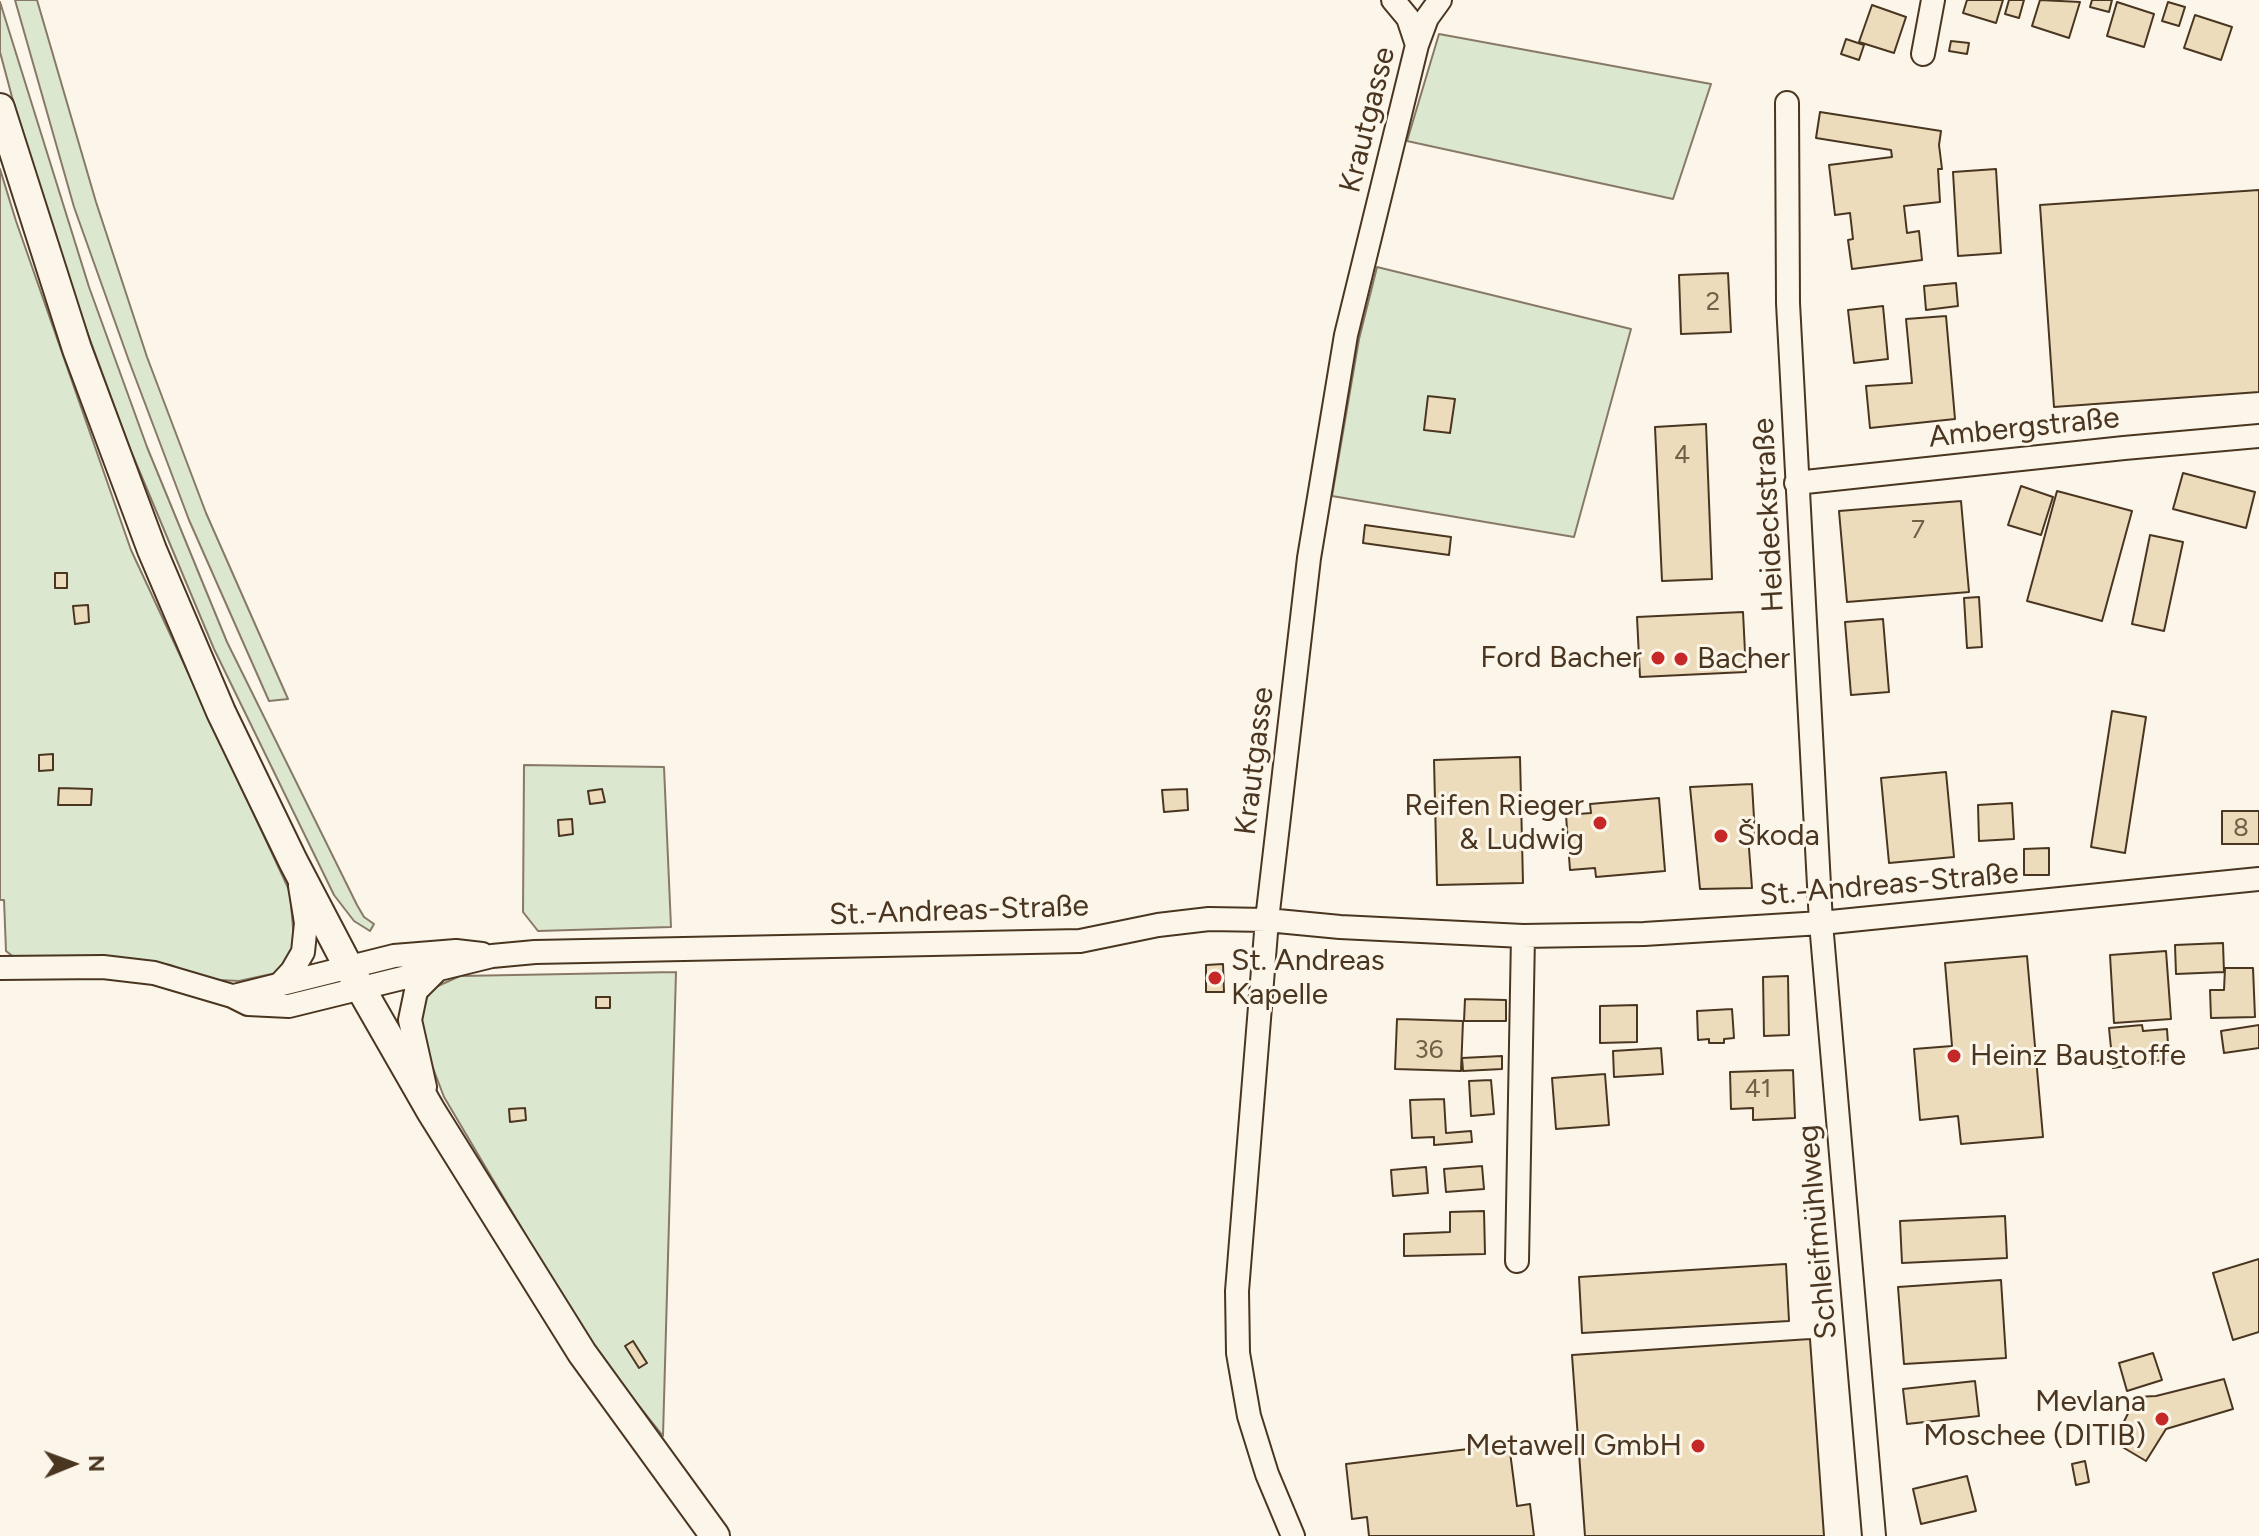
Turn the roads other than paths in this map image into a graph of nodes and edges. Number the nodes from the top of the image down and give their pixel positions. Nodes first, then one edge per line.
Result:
1 (1393, 0) edge
2 (1440, 0) edge
3 (1933, 0) edge
4 (1417, 45) junction
5 (1923, 54) dead end
6 (1787, 103) dead end
7 (0, 108) edge
8 (2259, 436) edge
9 (1796, 483) junction
10 (293, 861) junction
11 (2259, 879) edge
12 (1267, 920) junction
13 (1821, 923) junction
14 (1523, 936) junction
15 (492, 956) junction
16 (0, 968) edge
17 (436, 972) junction
18 (355, 979) junction
19 (279, 985) junction
20 (232, 996) junction
21 (431, 1111) junction
22 (1517, 1261) dead end
23 (715, 1536) edge
24 (1293, 1536) edge
25 (1874, 1536) edge

1 - 4 street
2 - 4 street, Krautgasse
3 - 5 street
4 - 12 street, Krautgasse
6 - 9 street, Heideckstraße
7 - 10 main road
8 - 9 street, Ambergstraße
9 - 13 street, Heideckstraße
10 - 18 main road
10 - 19 street
11 - 13 street, St.-Andreas-Straße
12 - 14 street, St.-Andreas-Straße
12 - 15 street, St.-Andreas-Straße
12 - 24 street, Krautgasse
13 - 14 street, St.-Andreas-Straße
13 - 25 street, Schleifmühlweg
14 - 22 street
15 - 17 street
15 - 18 street
16 - 20 street
17 - 18 street
17 - 21 street
18 - 19 street
18 - 20 street
18 - 21 main road
19 - 20 street
21 - 23 main road

